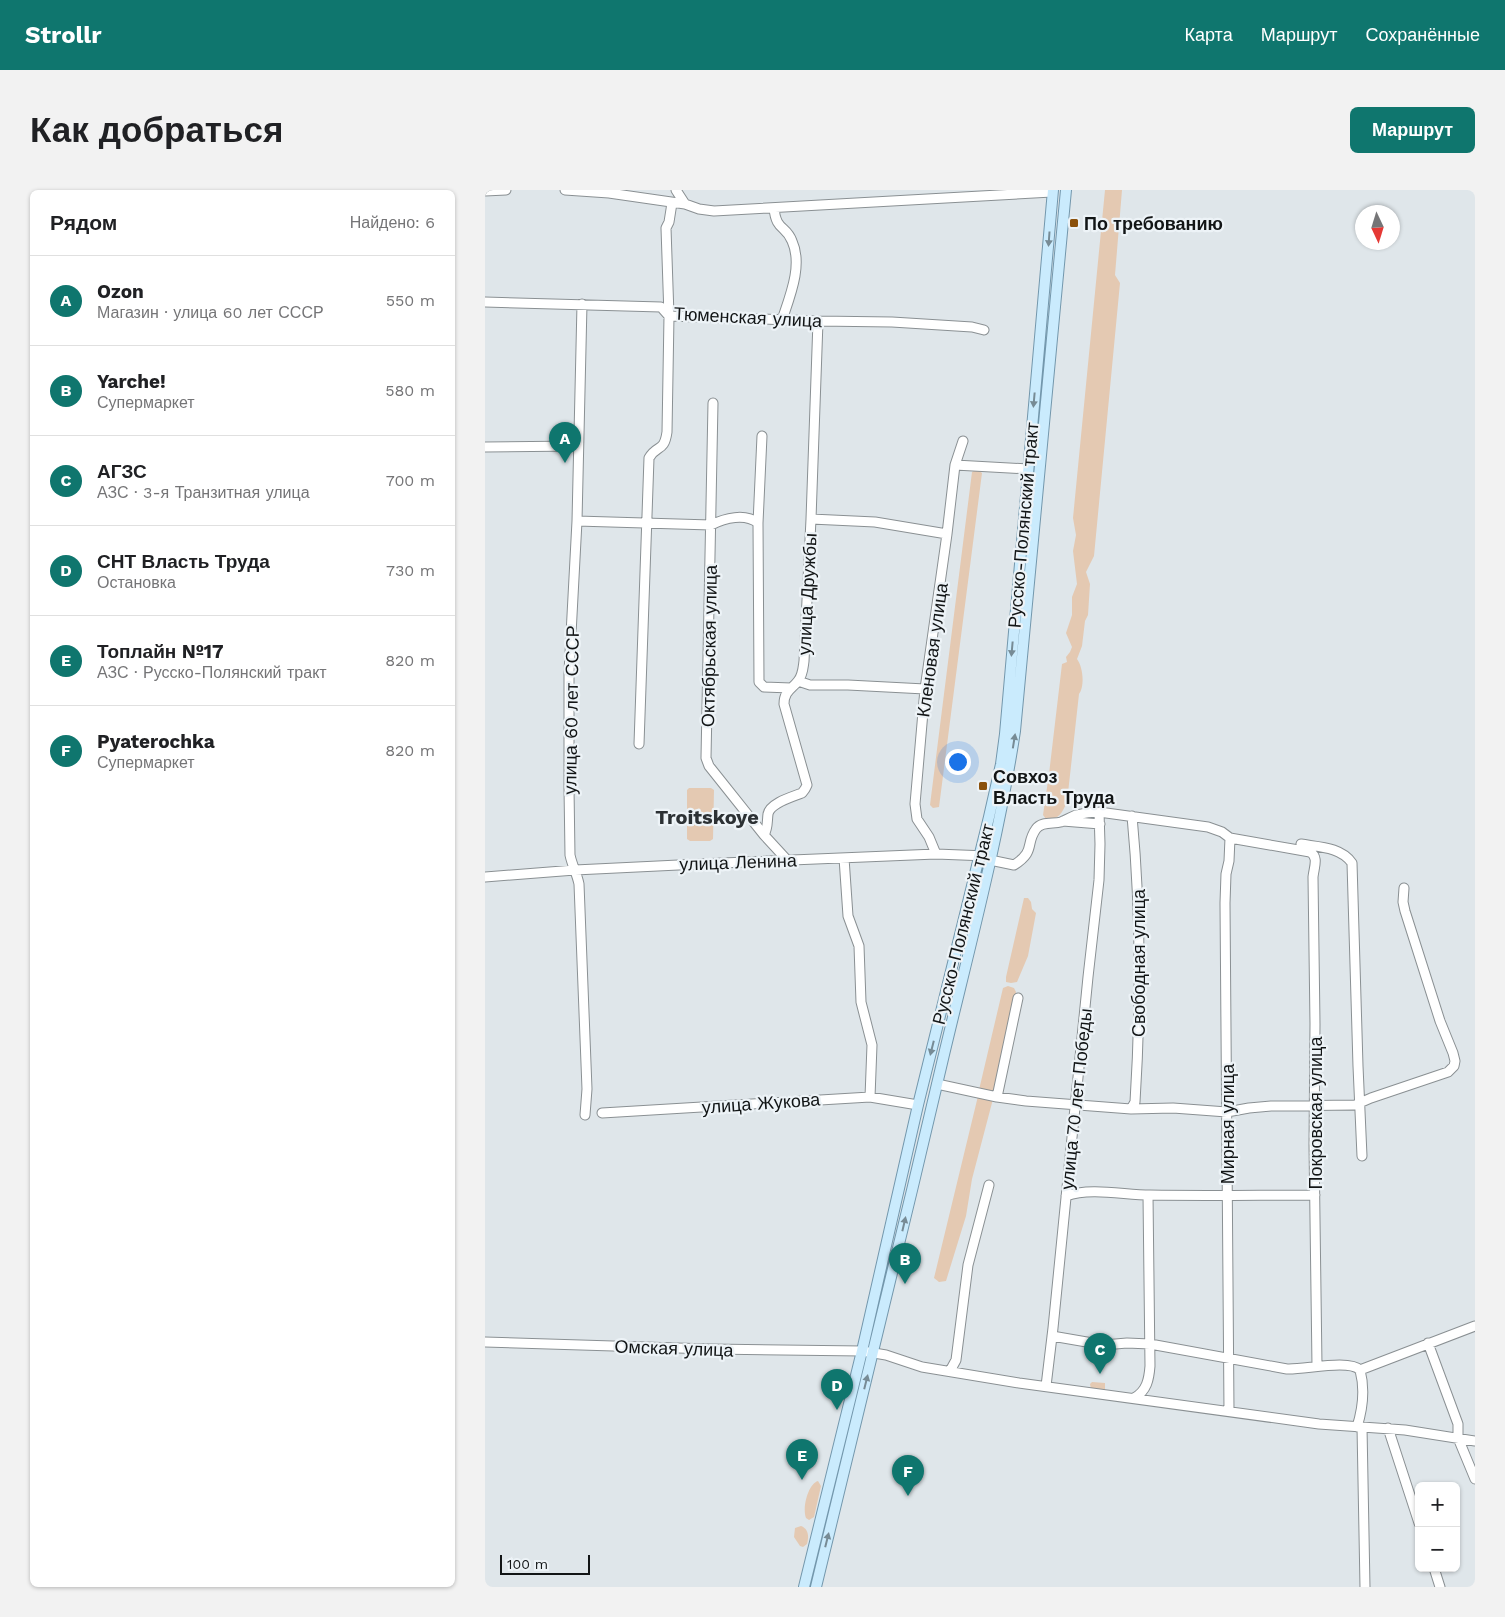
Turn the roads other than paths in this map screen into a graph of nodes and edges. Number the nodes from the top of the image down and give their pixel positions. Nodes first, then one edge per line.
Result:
1 (506, 190) edge
2 (565, 190) edge
3 (676, 190) edge
4 (1066, 190) edge
5 (485, 191) edge
6 (1053, 191) edge
7 (672, 203) junction
8 (685, 204) junction
9 (774, 208) junction
10 (485, 302) edge
11 (582, 304) junction
12 (669, 316) junction
13 (783, 320) junction
14 (818, 321) junction
15 (984, 330) dead end
16 (713, 403) dead end
17 (762, 436) dead end
18 (963, 441) dead end
19 (579, 446) junction
20 (485, 447) edge
21 (955, 465) junction
22 (1028, 468) junction
23 (811, 519) junction
24 (577, 521) junction
25 (645, 523) junction
26 (758, 523) junction
27 (711, 525) junction
28 (947, 534) junction
29 (795, 685) junction
30 (925, 689) junction
31 (639, 744) dead end
32 (1099, 812) junction
33 (1132, 816) junction
34 (1063, 821) junction
35 (1100, 824) junction
36 (764, 835) junction
37 (1231, 838) junction
38 (1244, 840) junction
39 (936, 854) junction
40 (980, 854) junction
41 (844, 858) junction
42 (991, 858) junction
43 (787, 860) junction
44 (575, 870) junction
45 (485, 877) edge
46 (1404, 888) dead end
47 (1018, 998) dead end
48 (937, 1084) junction
49 (870, 1097) junction
50 (997, 1097) junction
51 (1360, 1104) junction
52 (918, 1105) junction
53 (1075, 1105) junction
54 (1315, 1106) junction
55 (1131, 1109) junction
56 (1227, 1112) junction
57 (602, 1114) dead end
58 (585, 1115) dead end
59 (1362, 1156) dead end
60 (989, 1185) dead end
61 (1148, 1195) junction
62 (1227, 1195) junction
63 (1315, 1195) junction
64 (1066, 1196) junction
65 (1475, 1326) edge
66 (1052, 1336) junction
67 (485, 1342) edge
68 (1428, 1343) junction
69 (1150, 1344) junction
70 (862, 1351) junction
71 (873, 1352) junction
72 (1229, 1357) junction
73 (1317, 1366) junction
74 (1360, 1370) junction
75 (950, 1371) junction
76 (1046, 1386) junction
77 (1134, 1398) junction
78 (1229, 1411) junction
79 (1360, 1427) junction
80 (1388, 1428) junction
81 (1458, 1438) junction
82 (1475, 1441) edge
83 (1475, 1479) edge
84 (1415, 1511) edge
85 (1434, 1572) edge
86 (804, 1587) edge
87 (816, 1587) edge
88 (1365, 1587) edge
89 (1440, 1587) edge

1 - 5 street
2 - 7 street
3 - 8 street
42 -> 4 main road, Русско-Полянский тракт
6 - 9 street
6 -> 22 main road, Русско-Полянский тракт
7 - 8 street
7 - 12 street
8 - 9 street
9 - 13 street
10 - 11 street, Тюменская улица
11 - 12 street, Тюменская улица
11 - 19 street, улица 60 лет СССР
12 - 13 street, Тюменская улица
12 - 25 street
13 - 14 street, Тюменская улица
14 - 15 street, Тюменская улица
14 - 23 street, улица Дружбы
16 - 27 street, Октябрьская улица
17 - 26 street
18 - 21 street, Кленовая улица
19 - 20 street
19 - 24 street, улица 60 лет СССР
21 - 22 street
21 - 28 street, Кленовая улица
22 -> 40 main road, Русско-Полянский тракт
23 - 28 street
23 - 29 street, улица Дружбы
24 - 25 street
24 - 44 street, улица 60 лет СССР
25 - 27 street
25 - 31 street
26 - 27 street
26 - 29 street
27 - 36 street, Октябрьская улица
28 - 30 street, Кленовая улица
29 - 30 street
29 - 36 street, улица Дружбы
30 - 39 street, Кленовая улица
32 - 33 street
32 - 34 street
32 - 35 street, улица 70 лет Победы
33 - 37 street
33 - 55 street, Свободная улица
34 - 35 street
34 - 42 street, улица Ленина
35 - 53 street, улица 70 лет Победы
36 - 43 street, Октябрьская улица
37 - 38 street
37 - 56 street, Мирная улица
38 - 51 street
38 - 54 street, Покровская улица
39 - 40 street, улица Ленина
39 - 41 street, улица Ленина
40 - 42 street, улица Ленина
40 -> 52 main road, Русско-Полянский тракт
41 - 43 street, улица Ленина
41 - 49 street
42 - 48 main road, Русско-Полянский тракт
43 - 44 street, улица Ленина
44 - 45 street, улица Ленина
44 - 58 street, улица 60 лет СССР
46 - 51 street
47 - 50 street
48 - 50 street
71 -> 48 main road, Русско-Полянский тракт
49 - 52 street, улица Жукова
49 - 57 street, улица Жукова
50 - 53 street
51 - 54 street
51 - 59 street
52 - 70 main road, Русско-Полянский тракт
53 - 55 street
53 - 64 street, улица 70 лет Победы
54 - 56 street
54 - 63 street, Покровская улица
55 - 56 street
56 - 62 street, Мирная улица
60 - 75 street
61 - 62 street
61 - 64 street
61 - 69 street
62 - 63 street
62 - 72 street, Мирная улица
63 - 73 street, Покровская улица
64 - 66 street, улица 70 лет Победы
65 - 68 street
66 - 69 street
66 - 76 street, улица 70 лет Победы
67 - 70 street, Омская улица
68 - 74 street
68 - 81 street
69 - 72 street
69 - 77 street
70 - 71 street, Омская улица
70 - 86 main road, Русско-Полянский тракт
71 - 75 street, Омская улица
87 -> 71 main road, Русско-Полянский тракт
72 - 73 street
72 - 78 street, Мирная улица
73 - 74 street
74 - 79 street
75 - 76 street, Омская улица
76 - 77 street, Омская улица
77 - 78 street, Омская улица
78 - 79 street, Омская улица
79 - 80 street, Омская улица
79 - 88 street
80 - 81 street, Омская улица
80 - 84 street
81 - 82 street, Омская улица
81 - 83 street
85 - 89 street

